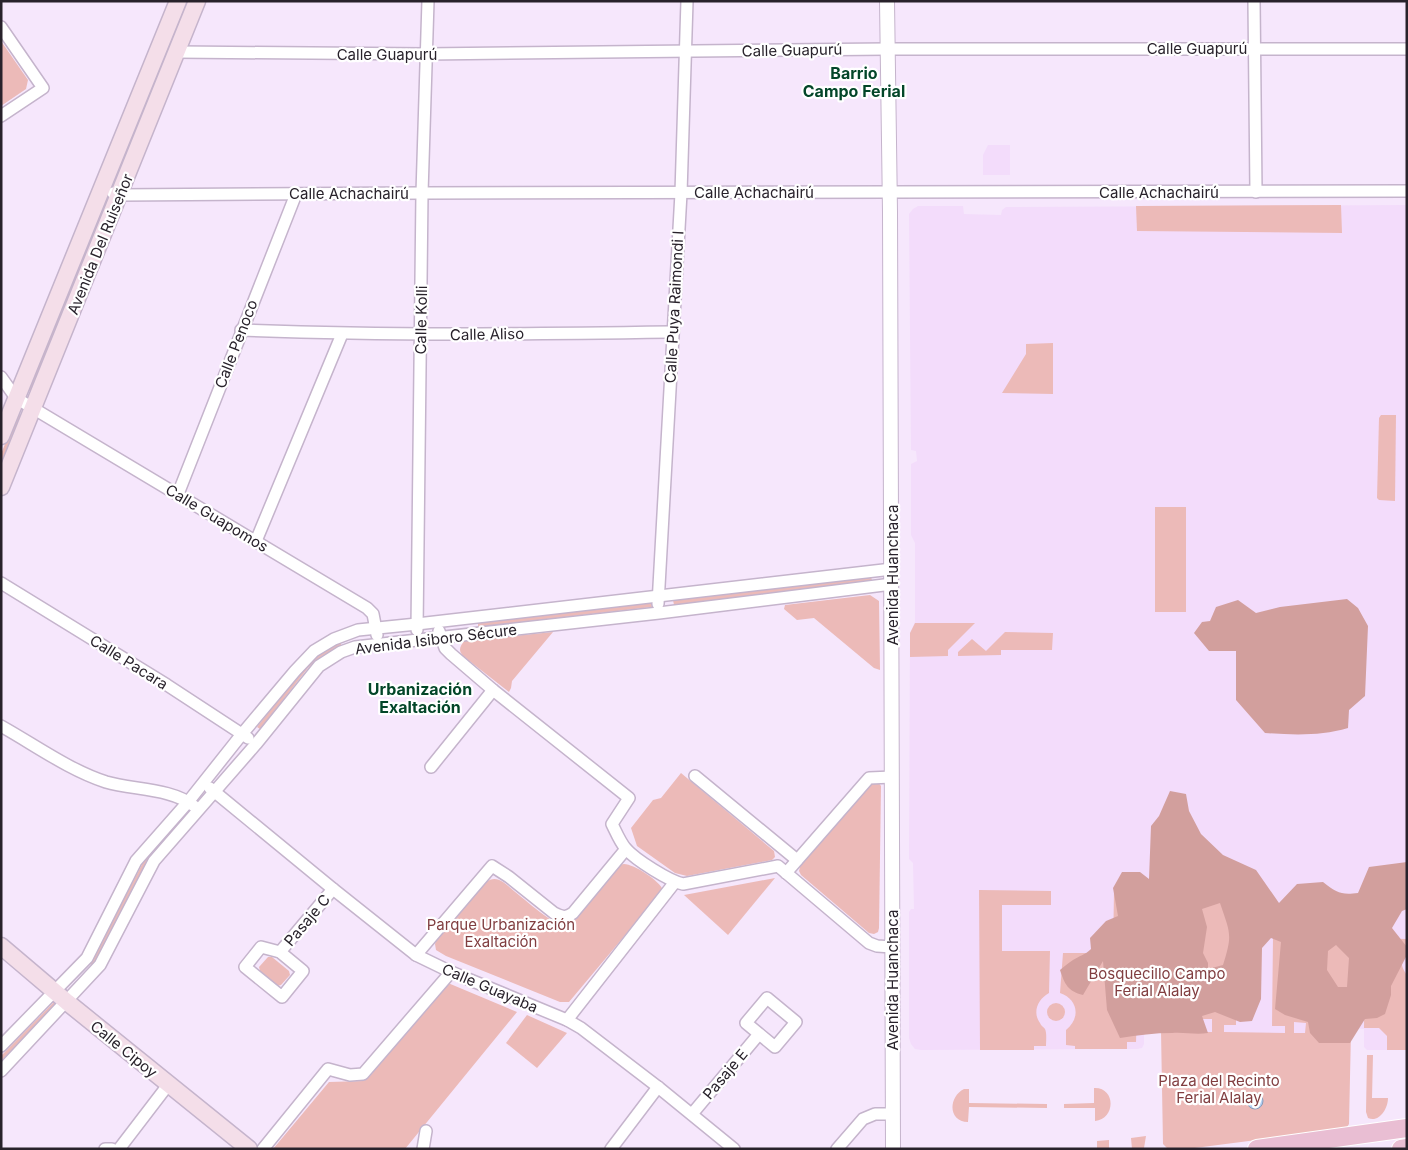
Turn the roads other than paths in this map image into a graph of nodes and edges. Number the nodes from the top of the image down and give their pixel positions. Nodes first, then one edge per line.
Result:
1 (178, 1) edge
2 (197, 1) edge
3 (428, 1) edge
4 (688, 1) edge
5 (887, 1) edge
6 (1254, 1) edge
7 (1, 27) edge
8 (1254, 48) junction
9 (1407, 48) edge
10 (887, 49) junction
11 (177, 52) junction
12 (686, 52) junction
13 (426, 54) junction
14 (1, 116) edge
15 (102, 189) junction
16 (1407, 191) edge
17 (890, 192) junction
18 (1256, 192) junction
19 (422, 193) junction
20 (681, 193) junction
21 (296, 194) junction
22 (120, 195) junction
23 (241, 330) junction
24 (672, 332) junction
25 (342, 334) junction
26 (421, 335) junction
27 (1, 377) edge
28 (16, 398) junction
29 (33, 408) junction
30 (1, 436) edge
31 (1, 487) edge
32 (178, 494) junction
33 (256, 541) junction
34 (892, 569) junction
35 (1, 583) edge
36 (892, 584) junction
37 (657, 596) junction
38 (659, 613) junction
39 (438, 622) junction
40 (417, 624) junction
41 (376, 628) junction
42 (440, 637) junction
43 (417, 639) junction
44 (379, 644) junction
45 (493, 690) junction
46 (1, 726) edge
47 (242, 734) junction
48 (256, 744) junction
49 (431, 767) dead end
50 (695, 776) dead end
51 (892, 777) junction
52 (203, 783) junction
53 (215, 791) junction
54 (188, 802) junction
55 (199, 810) junction
56 (626, 849) junction
57 (797, 860) junction
58 (786, 872) junction
59 (675, 882) junction
60 (333, 889) junction
61 (1, 946) edge
62 (892, 947) junction
63 (280, 952) junction
64 (416, 955) junction
65 (451, 972) junction
66 (61, 996) junction
67 (567, 1020) junction
68 (759, 1034) dead end
69 (1, 1046) edge
70 (1, 1071) edge
71 (168, 1085) junction
72 (658, 1087) junction
73 (692, 1114) junction
74 (892, 1114) junction
75 (1407, 1128) edge
76 (426, 1131) dead end
77 (1407, 1148) edge
78 (105, 1149) edge
79 (112, 1149) edge
80 (119, 1149) edge
81 (249, 1149) edge
82 (263, 1149) edge
83 (423, 1149) edge
84 (611, 1149) edge
85 (734, 1149) edge
86 (837, 1149) edge
87 (893, 1149) edge
88 (1256, 1149) edge
89 (1401, 1149) edge

1 - 15 main road, Avenida Del Ruiseñor
2 - 11 main road, Avenida Del Ruiseñor
3 - 13 street, Calle Kolli
4 - 12 street, Calle Puya Raimondi I
5 - 10 street, Avenida Huanchaca
6 - 8 street
7 - 14 street
8 - 9 street, Calle Guapurú
8 - 10 street, Calle Guapurú
8 - 18 street
10 - 12 street, Calle Guapurú
10 - 17 street, Avenida Huanchaca
11 - 13 street, Calle Guapurú
11 - 22 main road, Avenida Del Ruiseñor
12 - 13 street, Calle Guapurú
12 - 20 street, Calle Puya Raimondi I
13 - 19 street, Calle Kolli
15 - 22 street, Calle Achachairú
15 - 28 main road, Avenida Del Ruiseñor
16 - 18 street, Calle Achachairú
17 - 18 street, Calle Achachairú
17 - 20 street, Calle Achachairú
17 - 34 street, Avenida Huanchaca
19 - 20 street, Calle Achachairú
19 - 21 street, Calle Achachairú
19 - 26 street, Calle Kolli
20 - 24 street, Calle Puya Raimondi I
21 - 22 street, Calle Achachairú
21 - 23 street, Calle Penoco
22 - 29 main road, Avenida Del Ruiseñor
23 - 25 street, Calle Aliso
23 - 32 street, Calle Penoco
24 - 26 street, Calle Aliso
24 - 37 street, Calle Puya Raimondi I
25 - 26 street, Calle Aliso
25 - 33 street
26 - 40 street, Calle Kolli
27 - 28 street
28 - 29 street, Calle Guapomos
28 - 30 main road, Avenida Del Ruiseñor
29 - 31 main road, Avenida Del Ruiseñor
29 - 32 street, Calle Guapomos
32 - 33 street, Calle Guapomos
33 - 41 street, Calle Guapomos
34 - 36 street, Avenida Huanchaca
34 - 37 street, Avenida Isiboro Sécure
35 - 47 street, Calle Pacara
36 - 38 street, Avenida Isiboro Sécure
36 - 51 street, Avenida Huanchaca
37 - 38 street, Calle Puya Raimondi I
37 - 39 street, Avenida Isiboro Sécure
38 - 42 street, Avenida Isiboro Sécure
39 - 40 street, Avenida Isiboro Sécure
39 - 42 street
40 - 41 street, Avenida Isiboro Sécure
40 - 43 street, Calle Kolli
41 - 44 street, Calle Guapomos
41 - 47 street, Avenida Isiboro Sécure
42 - 43 street, Avenida Isiboro Sécure
42 - 45 street
43 - 44 street, Avenida Isiboro Sécure
44 - 48 street, Avenida Isiboro Sécure
45 - 49 street
45 - 56 street
46 - 54 street
47 - 48 street, Calle Pacara
47 - 52 street, Avenida Isiboro Sécure
48 - 53 street, Avenida Isiboro Sécure
50 - 57 street
51 - 57 street
51 - 62 street, Avenida Huanchaca
52 - 53 street, Calle Guayaba
52 - 54 street, Avenida Isiboro Sécure
53 - 55 street, Avenida Isiboro Sécure
53 - 60 street, Calle Guayaba
54 - 55 street
54 - 66 street, Avenida Isiboro Sécure
55 - 66 street, Avenida Isiboro Sécure
56 - 59 street
56 - 64 street
57 - 58 street
58 - 59 street
58 - 62 street
59 - 67 street
60 - 63 street, Pasaje C
60 - 64 street, Calle Guayaba
61 - 66 main road, Calle Cipoy
62 - 74 street, Avenida Huanchaca
63 - 63 street, Pasaje C
64 - 65 street, Calle Guayaba
65 - 67 street, Calle Guayaba
65 - 82 street
66 - 69 street, Avenida Isiboro Sécure
66 - 70 street, Avenida Isiboro Sécure
66 - 71 main road, Calle Cipoy
67 - 72 street, Calle Guayaba
68 - 73 street, Pasaje E
71 - 80 street
71 - 81 main road, Calle Cipoy
72 - 73 street, Calle Guayaba
72 - 84 street
73 - 85 street, Calle Guayaba
74 - 86 street
74 - 87 street, Avenida Huanchaca
75 - 88 main road
76 - 83 street
77 - 89 main road
78 - 79 street

